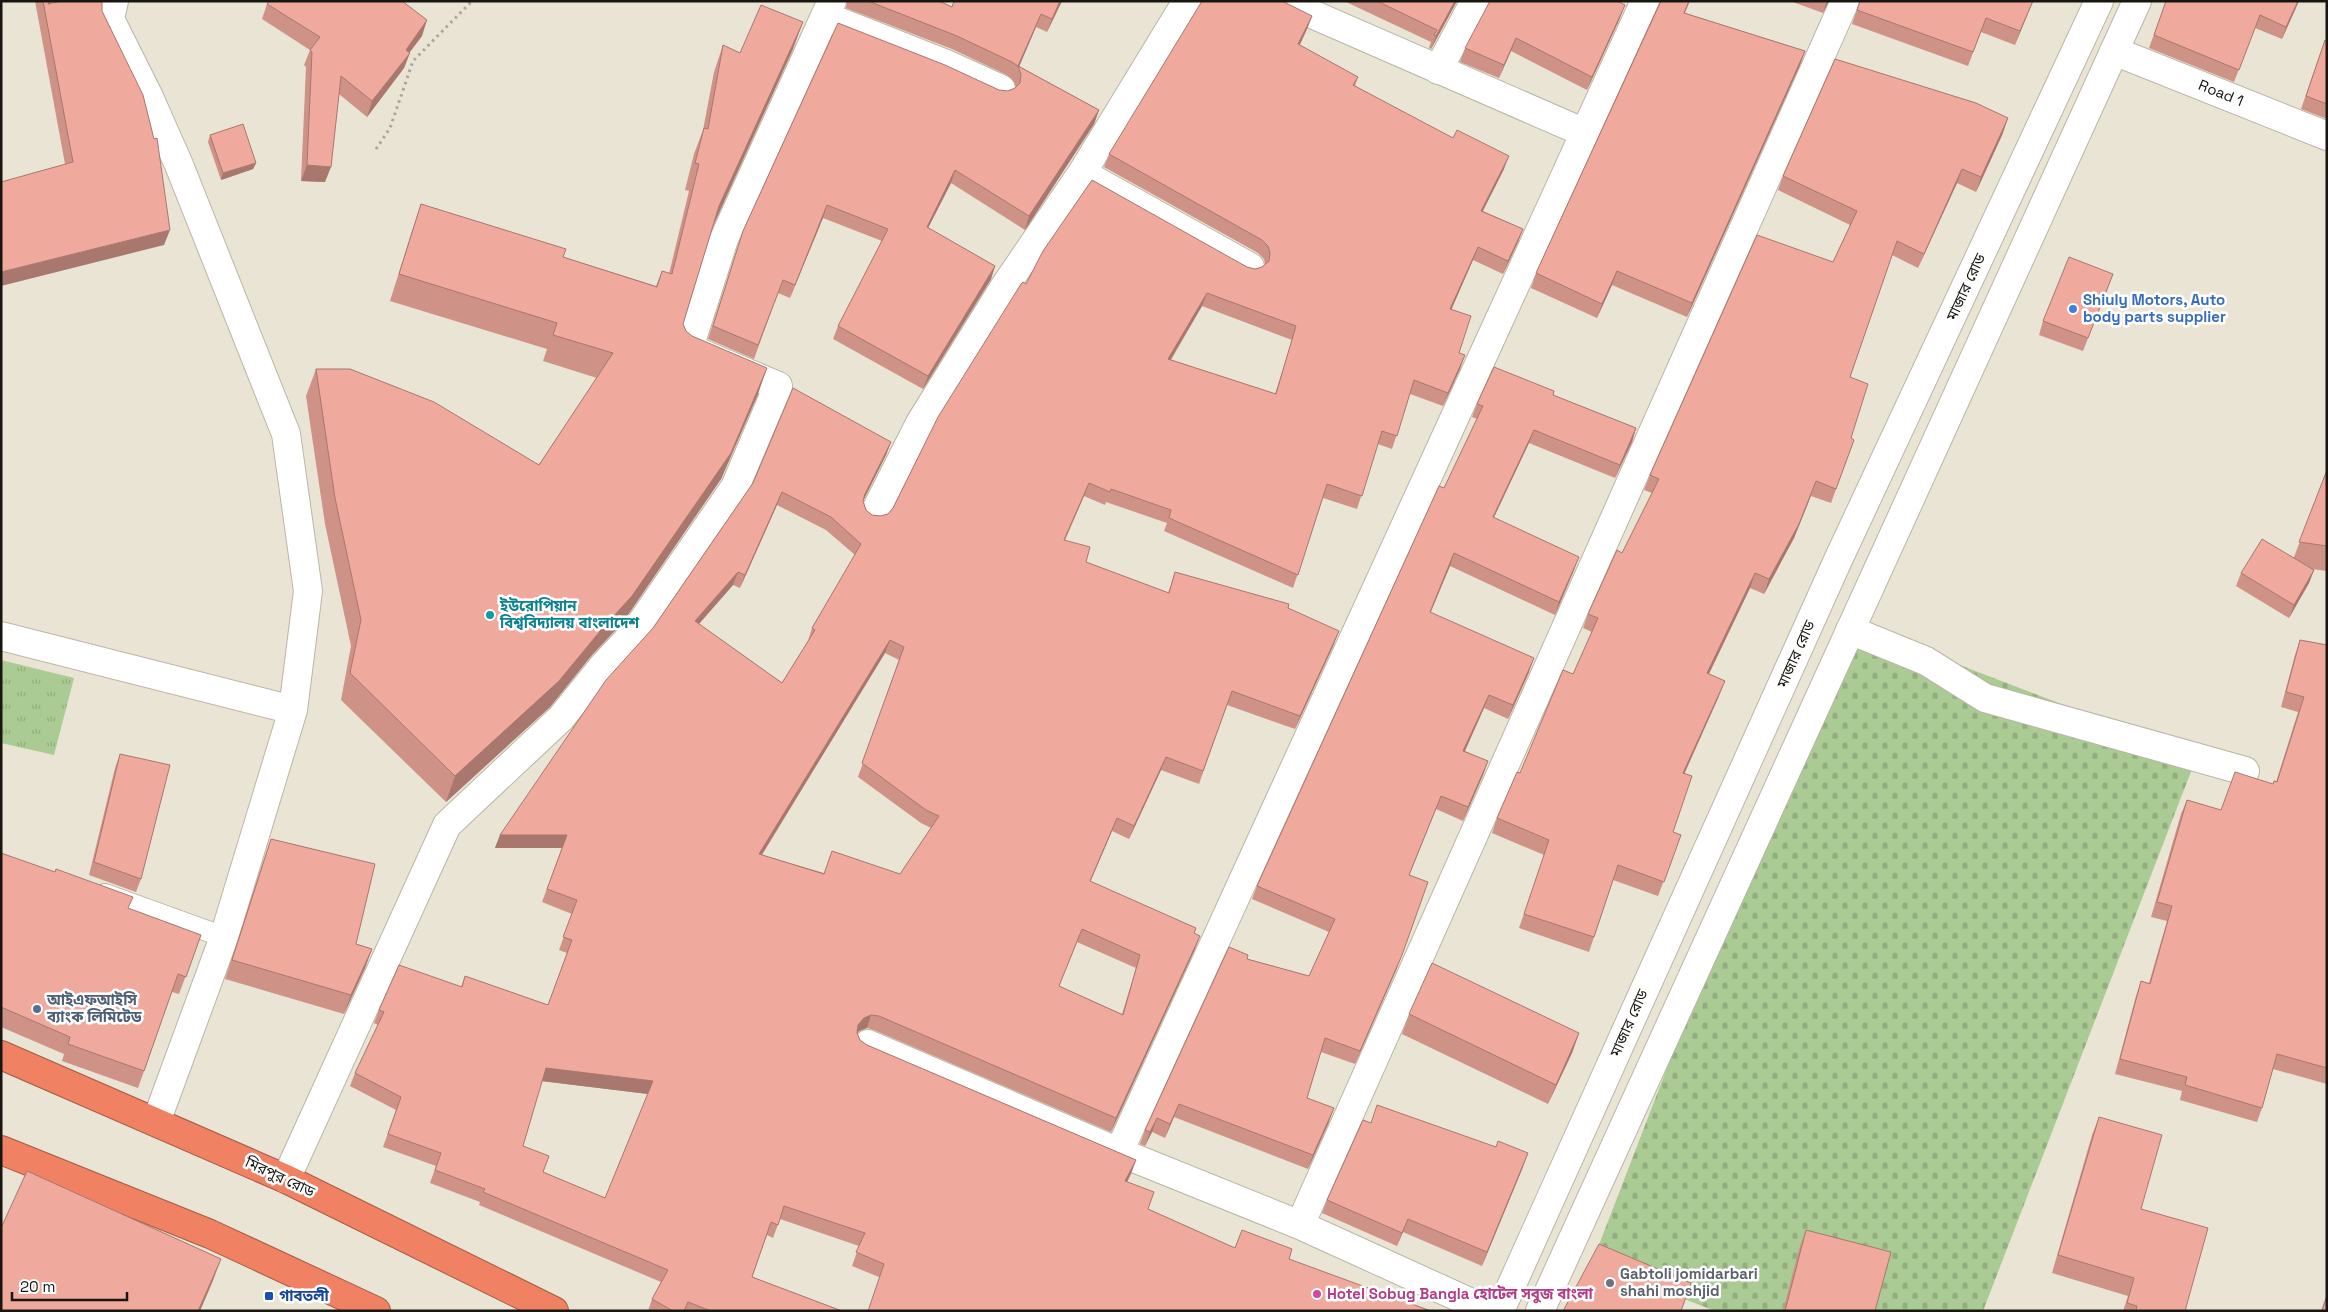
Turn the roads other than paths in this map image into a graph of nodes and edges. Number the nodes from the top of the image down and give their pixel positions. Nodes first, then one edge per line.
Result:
1 (114, 1) edge
2 (1187, 1) edge
3 (1282, 1) edge
4 (1475, 1) edge
5 (1644, 1) edge
6 (1844, 1) edge
7 (2099, 1) edge
8 (2137, 1) edge
9 (828, 8) edge
10 (2114, 51) junction
11 (1438, 70) junction
12 (1001, 89) edge
13 (1584, 133) junction
14 (2327, 136) edge
15 (1082, 173) junction
16 (1250, 266) edge
17 (874, 514) edge
18 (1850, 630) junction
19 (1, 636) edge
20 (293, 710) junction
21 (2245, 771) dead end
22 (86, 886) edge
23 (224, 938) junction
24 (868, 1044) edge
25 (1, 1055) edge
26 (156, 1122) junction
27 (1, 1150) edge
28 (1120, 1152) junction
29 (286, 1179) junction
30 (1300, 1225) junction
31 (376, 1311) edge
32 (554, 1311) edge
33 (1489, 1311) edge
34 (1500, 1311) edge
35 (1540, 1311) edge

1 - 20 street
2 - 15 street
3 - 11 street
4 - 11 street
5 - 13 street
6 - 30 street
7 - 34 street, মাজার রোড
8 - 10 street
9 - 12 street
9 - 29 street
10 - 14 street, Road 1
10 - 18 street
11 - 13 street
13 - 28 street
15 - 16 street
15 - 17 street
18 - 21 street
18 - 35 street
19 - 20 street
20 - 23 street
22 - 23 lane
23 - 26 street
24 - 28 street
25 - 26 highway, মিরপুর রোড
26 - 29 highway, মিরপুর রোড
27 - 31 highway
28 - 30 street
29 - 32 highway, মিরপুর রোড
30 - 33 street

